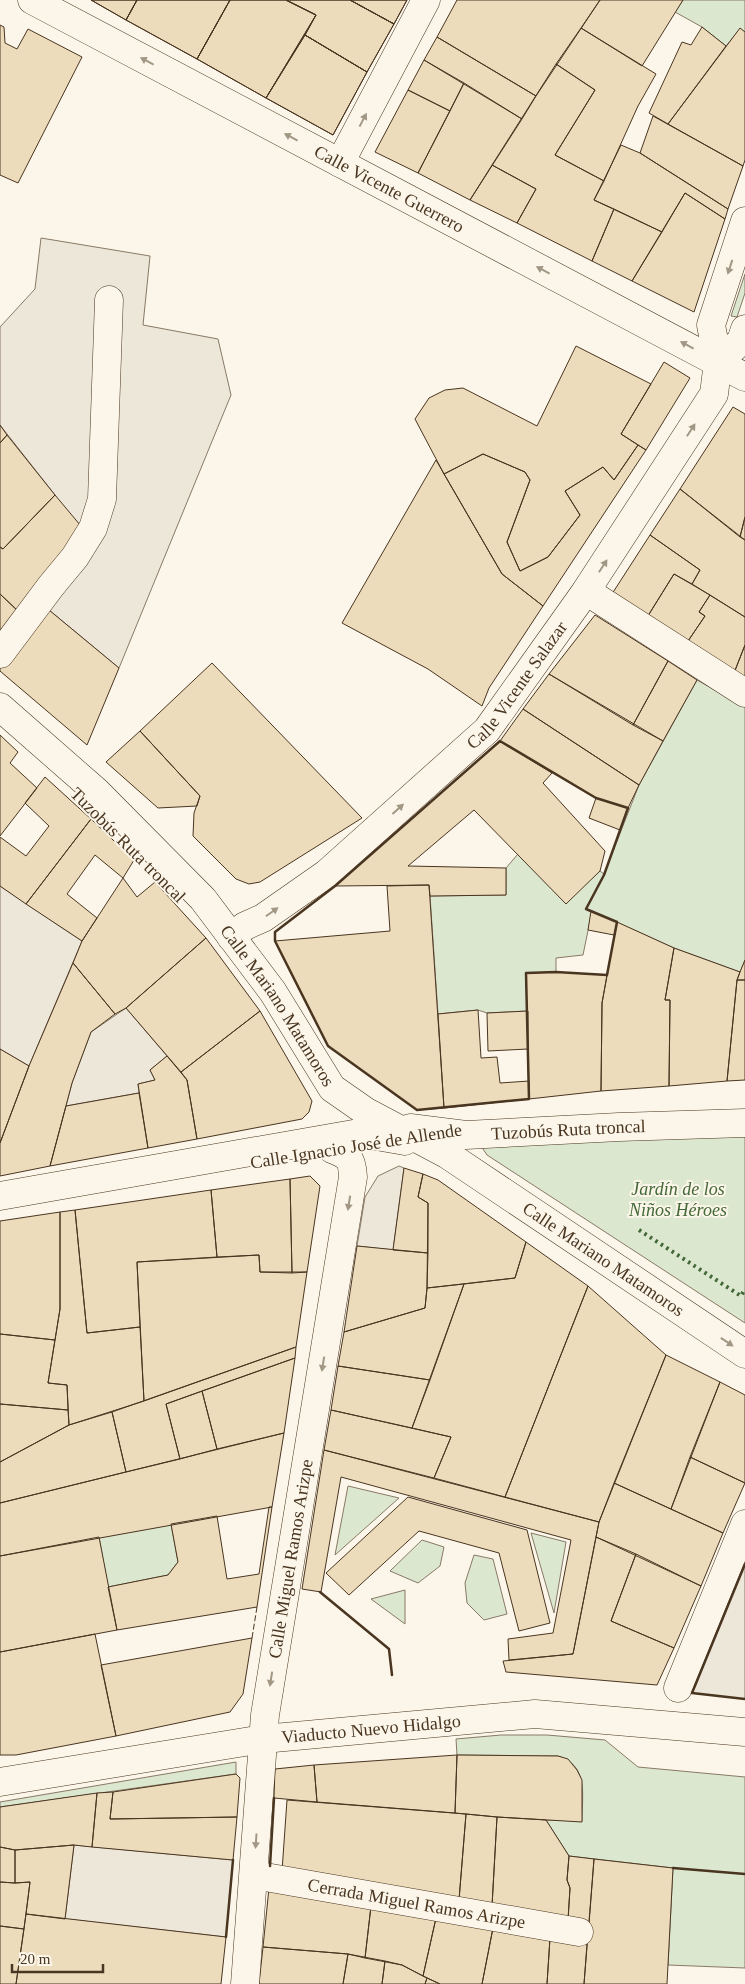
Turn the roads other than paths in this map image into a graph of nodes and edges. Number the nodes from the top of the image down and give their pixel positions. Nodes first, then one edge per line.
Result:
1 (32, 0) edge
2 (426, 0) edge
3 (340, 163) junction
4 (745, 221) edge
5 (109, 300) dead end
6 (745, 329) edge
7 (718, 362) junction
8 (745, 377) edge
9 (586, 591) junction
10 (0, 654) edge
11 (745, 693) edge
12 (0, 708) edge
13 (0, 724) edge
14 (231, 937) junction
15 (745, 1110) edge
16 (745, 1124) edge
17 (407, 1135) junction
18 (332, 1149) junction
19 (353, 1177) junction
20 (0, 1196) edge
21 (0, 1202) edge
22 (745, 1332) edge
23 (745, 1354) edge
24 (745, 1524) edge
25 (678, 1688) dead end
26 (745, 1732) edge
27 (263, 1739) junction
28 (0, 1782) edge
29 (254, 1875) junction
30 (578, 1932) dead end
31 (245, 1984) edge

3 -> 1 street, Calle Vicente Guerrero
3 -> 2 street
7 -> 3 street, Calle Vicente Guerrero
4 -> 7 street, Calle Vicente Salazar
5 - 10 street
6 - 7 street
7 - 8 street, Calle Vicente Guerrero
9 -> 7 street, Calle Vicente Salazar
9 - 11 street
14 -> 9 street, Calle Vicente Salazar
12 - 14 street, Calle Mariano Matamoros
13 - 17 street, Tuzobús Ruta troncal
14 - 17 street, Calle Mariano Matamoros
15 - 17 street, Calle Ignacio José de Allende
16 - 17 street, Tuzobús Ruta troncal
17 - 18 street, Calle Ignacio José de Allende
17 - 19 street
17 - 20 street, Tuzobús Ruta troncal
17 - 22 street, Tuzobús Ruta troncal
17 -> 23 street, Calle Mariano Matamoros
18 - 19 street, Calle Miguel Ramos Arizpe
18 - 21 street, Calle Ignacio José de Allende
19 -> 27 street, Calle Miguel Ramos Arizpe
24 - 25 street
26 - 27 street, Viaducto Nuevo Hidalgo
27 - 28 street, Viaducto Nuevo Hidalgo
27 -> 29 street, Calle Miguel Ramos Arizpe
29 - 30 street, Cerrada Miguel Ramos Arizpe
29 - 31 street, Calle Miguel Ramos Arizpe

